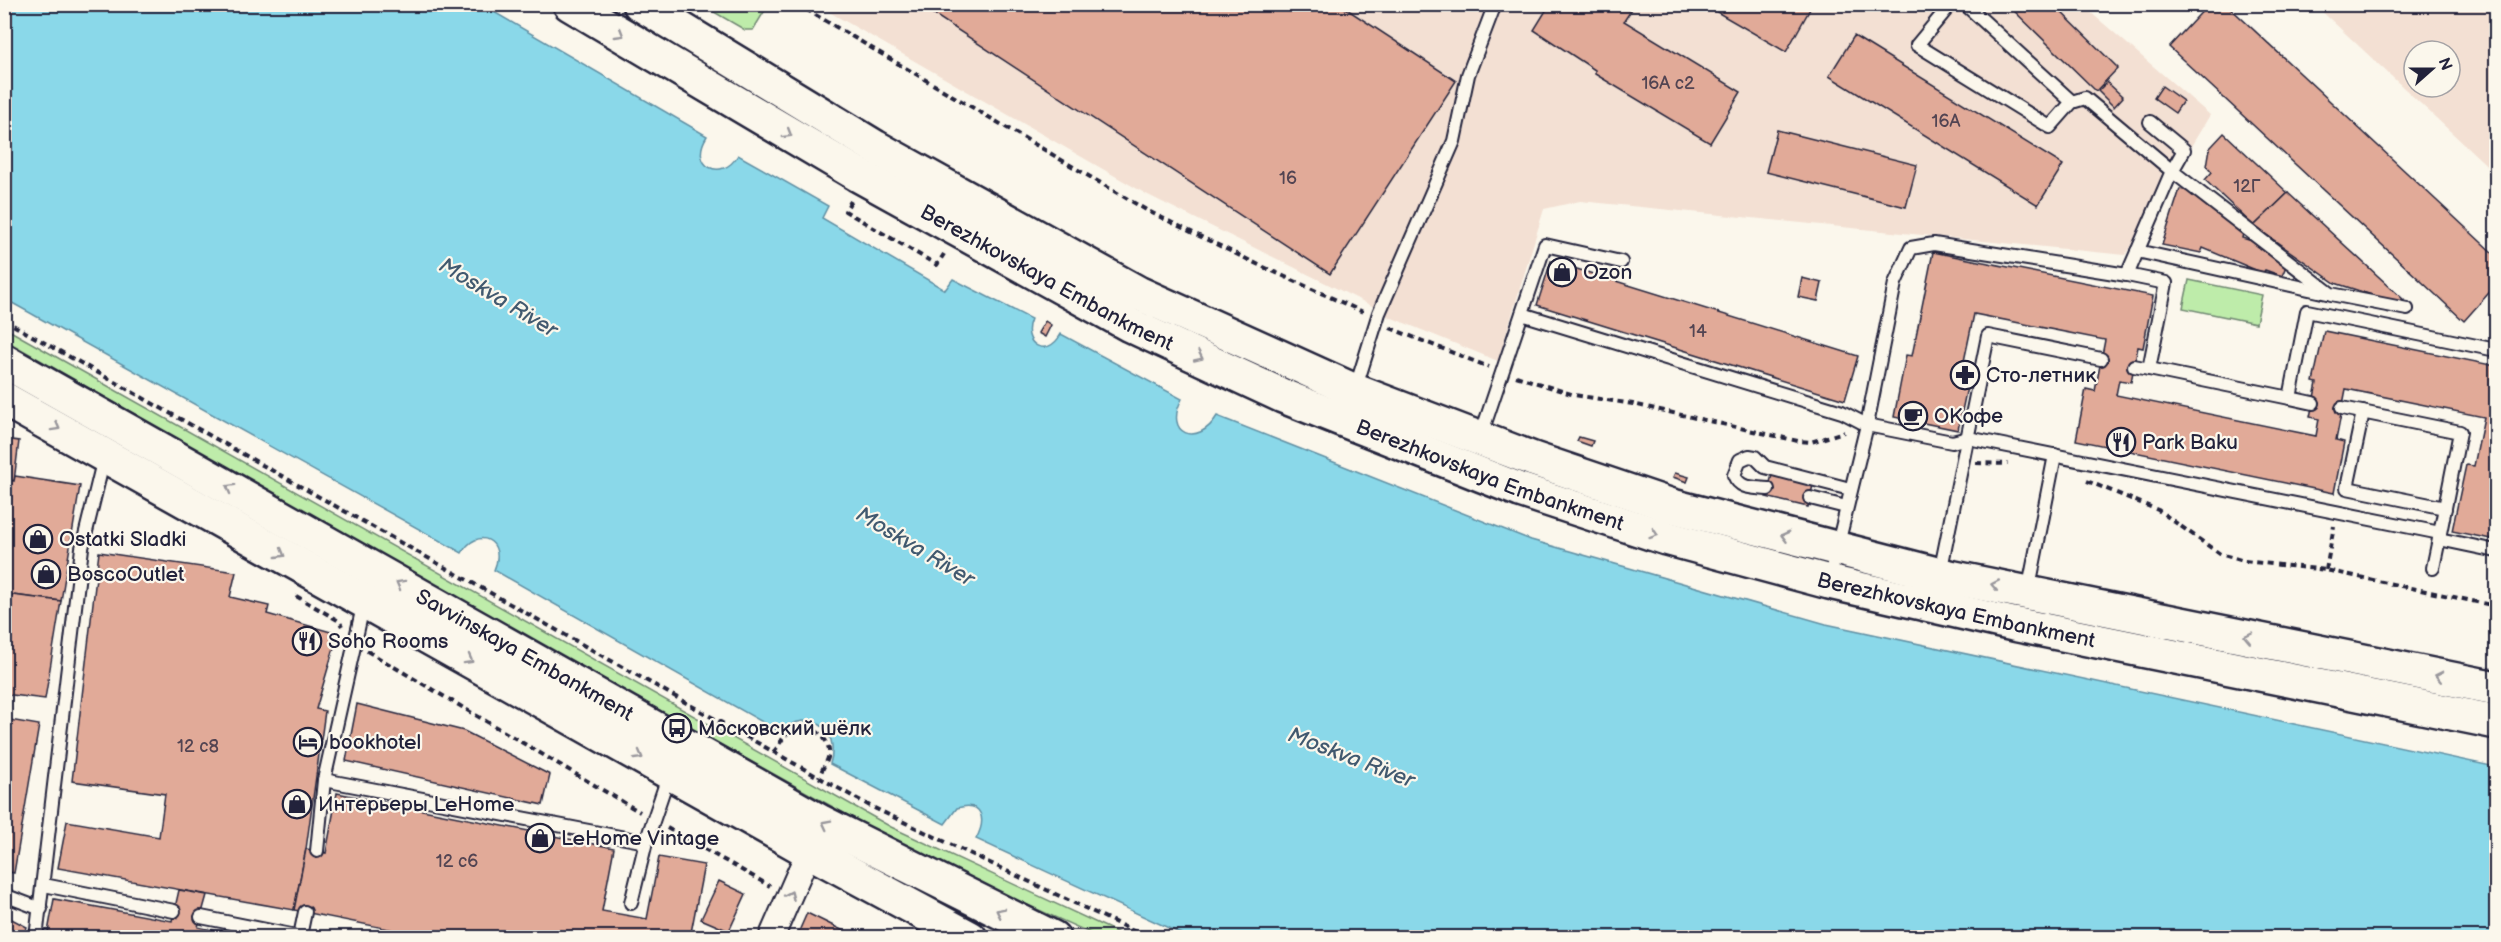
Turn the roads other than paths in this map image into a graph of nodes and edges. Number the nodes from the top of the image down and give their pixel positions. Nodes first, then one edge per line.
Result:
1 (570, 4) edge
2 (640, 4) edge
3 (1495, 4) edge
4 (1951, 4) edge
5 (1965, 4) edge
6 (2072, 102) junction
7 (2150, 122) dead end
8 (2172, 171) junction
9 (2137, 251) junction
10 (1622, 262) dead end
11 (2127, 275) junction
12 (2331, 294) junction
13 (2407, 309) dead end
14 (1522, 314) junction
15 (2496, 350) edge
16 (2101, 359) dead end
17 (4, 361) edge
18 (2134, 366) dead end
19 (2149, 369) junction
20 (1354, 391) junction
21 (2290, 398) junction
22 (4, 399) edge
23 (2313, 402) dead end
24 (2342, 408) dead end
25 (2362, 412) junction
26 (1867, 425) junction
27 (1968, 438) junction
28 (1479, 439) junction
29 (105, 454) junction
30 (2054, 461) junction
31 (1768, 489) dead end
32 (1851, 489) junction
33 (1810, 498) dead end
34 (1846, 507) junction
35 (2445, 507) junction
36 (2440, 536) junction
37 (1835, 549) junction
38 (2496, 551) edge
39 (2433, 568) dead end
40 (1940, 574) junction
41 (1829, 582) junction
42 (2028, 592) junction
43 (364, 601) junction
44 (2496, 688) edge
45 (2496, 722) edge
46 (670, 773) junction
47 (324, 780) junction
48 (646, 842) junction
49 (317, 851) dead end
50 (809, 852) junction
51 (44, 885) junction
52 (4, 895) edge
53 (631, 903) dead end
54 (40, 909) junction
55 (174, 911) dead end
56 (305, 912) dead end
57 (201, 916) dead end
58 (303, 937) edge
59 (36, 938) edge
60 (771, 938) edge
61 (970, 938) edge
62 (1053, 938) edge

1 -> 41 main road, Berezhkovskaya Embankment
2 - 20 main road, Berezhkovskaya Embankment
3 - 20 lane
4 - 6 lane
5 - 6 lane
6 - 8 lane
7 - 8 lane
8 - 9 lane
8 - 12 lane
9 - 11 lane
9 - 12 lane
10 - 14 lane
11 - 19 lane
11 - 26 lane
12 - 13 lane
14 - 26 lane
14 - 28 lane
15 - 21 lane
16 - 27 lane
62 -> 17 main road, Savvinskaya Embankment
18 - 19 lane
19 - 21 lane
20 - 28 main road, Berezhkovskaya Embankment
21 - 23 lane
22 -> 29 main road, Savvinskaya Embankment
24 - 25 lane
25 - 35 lane
25 - 35 lane
26 - 27 lane
26 - 32 lane
27 - 30 lane
27 - 40 lane
37 -> 28 main road, Berezhkovskaya Embankment
29 -> 43 main road, Savvinskaya Embankment
29 - 51 lane
30 - 36 lane
30 - 42 lane
31 - 32 lane
32 - 34 lane
33 - 34 lane
34 - 37 lane
35 - 36 lane
36 - 38 lane
36 - 39 lane
37 - 40 main road, Berezhkovskaya Embankment
37 - 41 lane
42 -> 40 main road, Berezhkovskaya Embankment
41 - 45 main road, Berezhkovskaya Embankment
44 -> 42 main road, Berezhkovskaya Embankment
43 -> 46 main road, Savvinskaya Embankment
43 - 47 lane
46 - 48 lane
46 - 50 main road, Savvinskaya Embankment
47 - 48 lane
47 - 49 lane
48 - 53 lane
60 -> 50 street
50 - 61 main road, Savvinskaya Embankment
51 - 54 lane
51 - 55 lane
52 - 54 lane
54 - 59 lane
56 - 58 lane
57 - 58 lane

